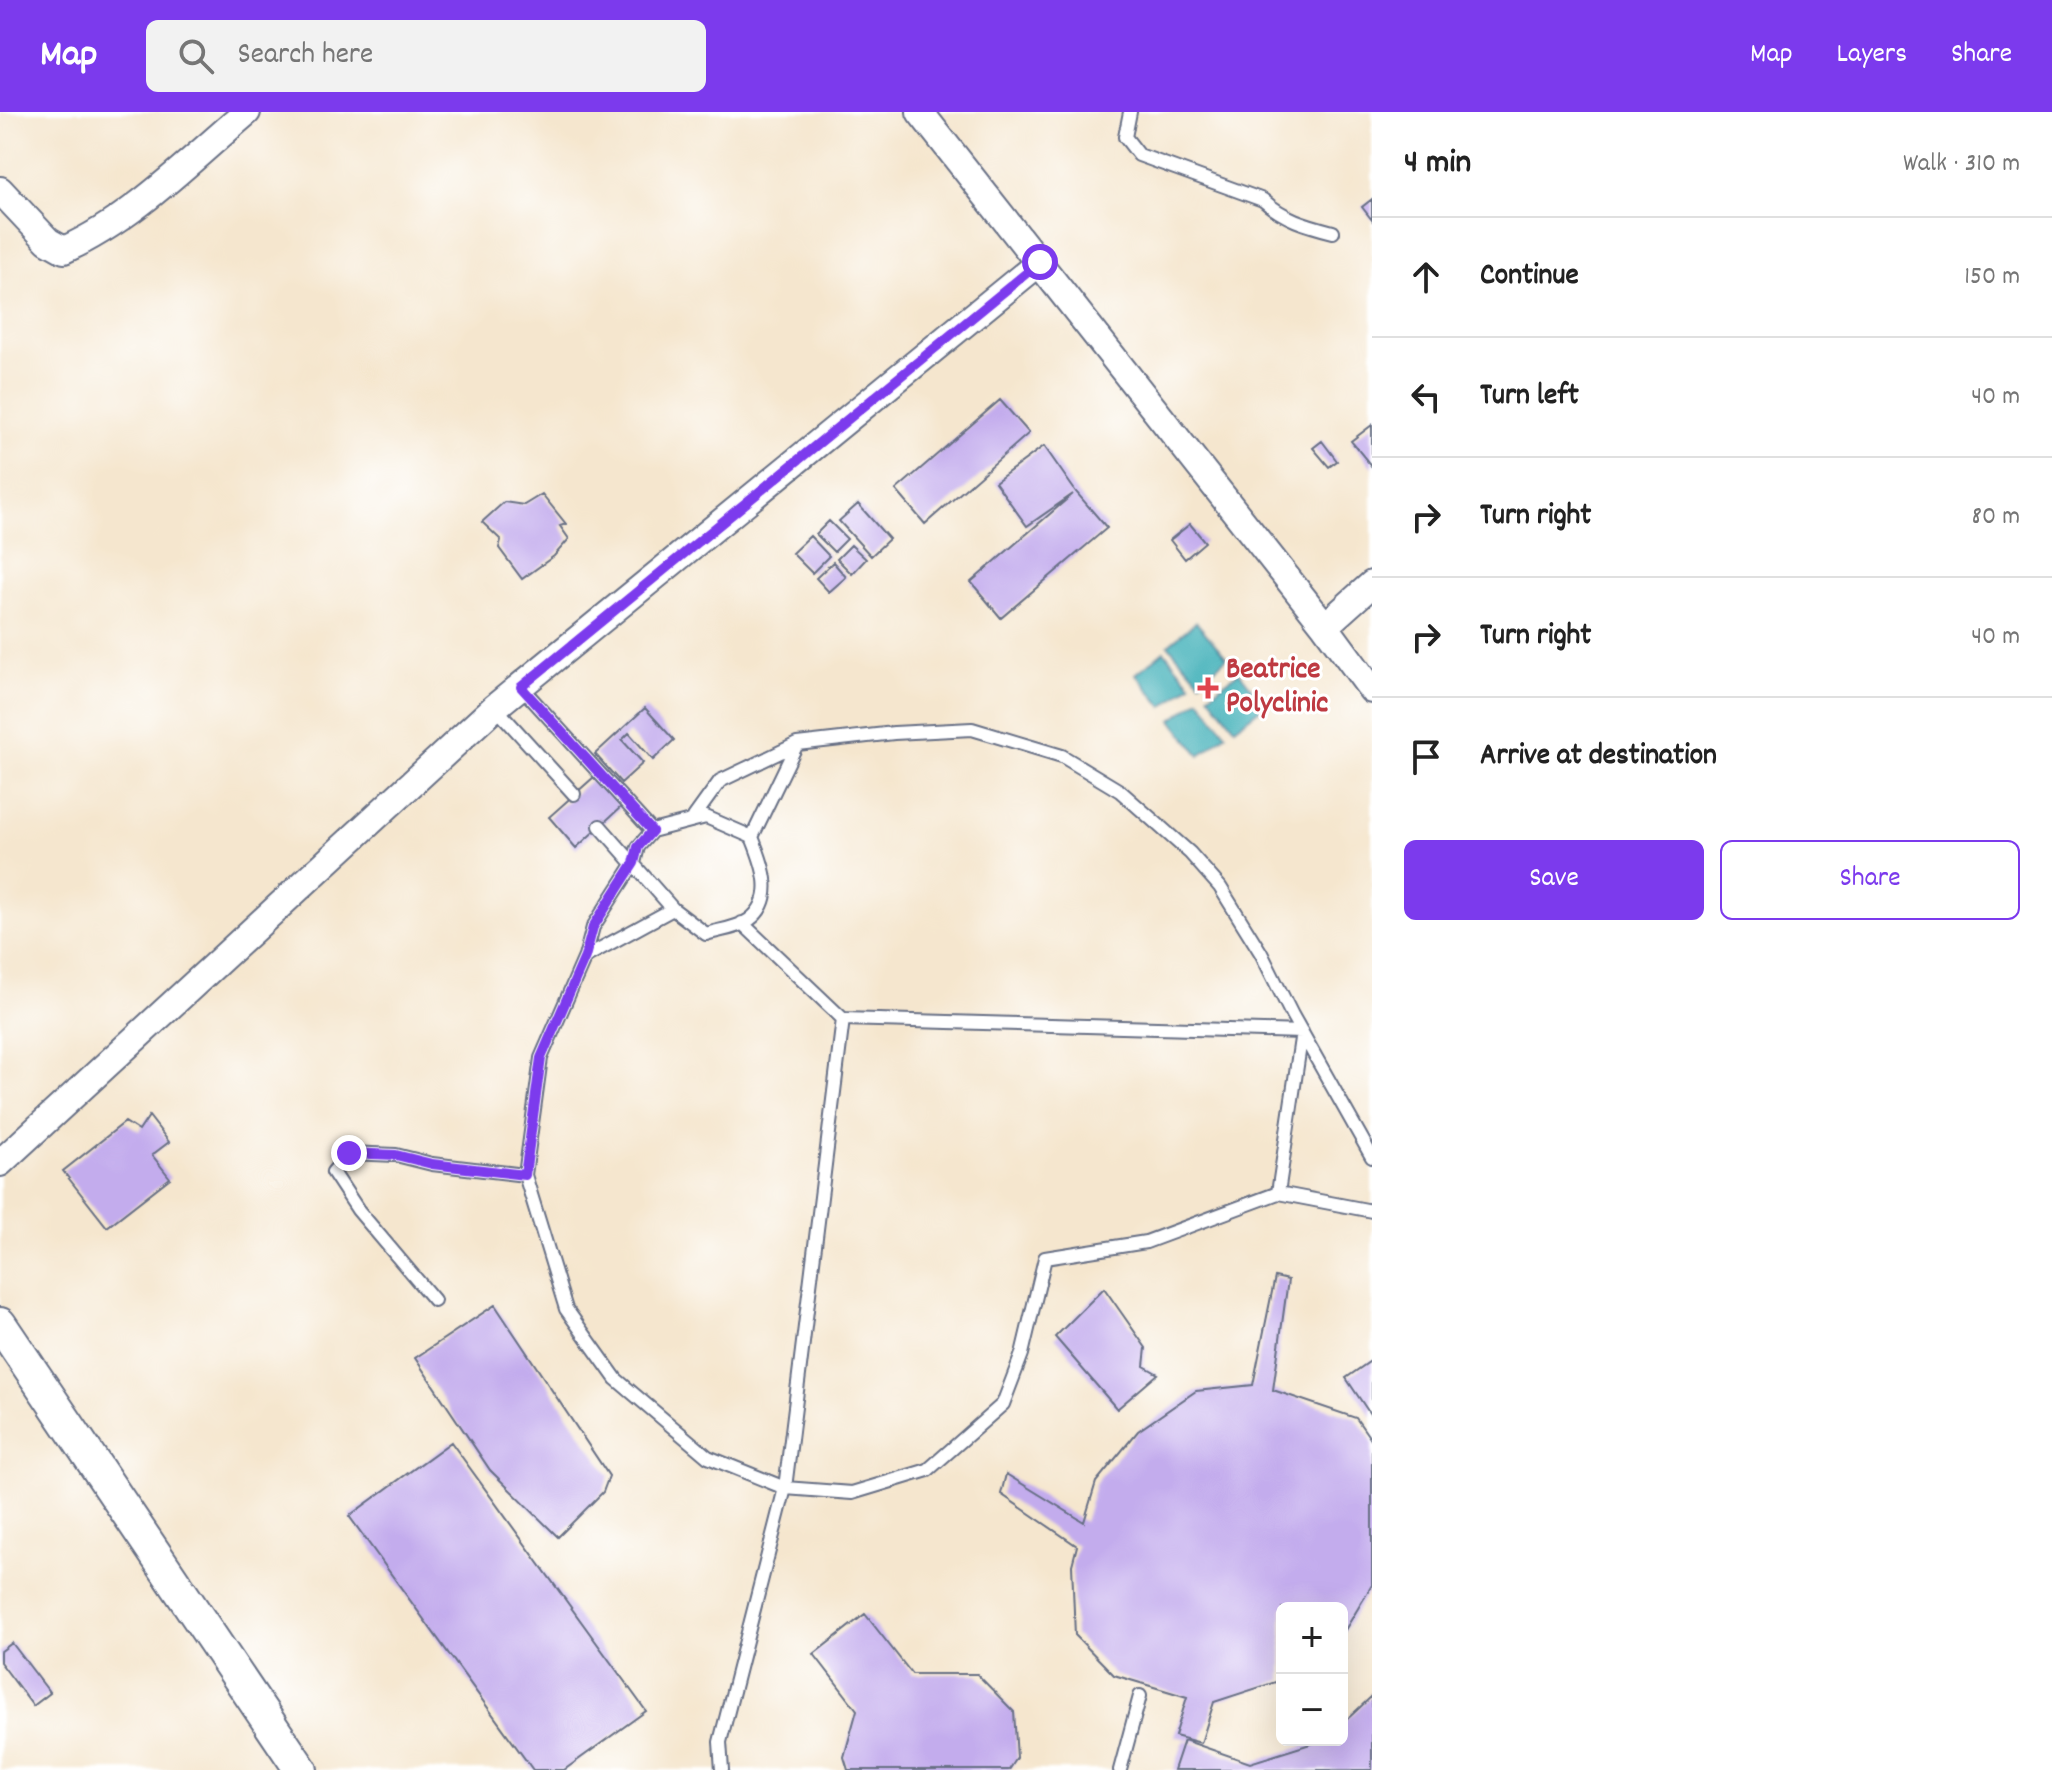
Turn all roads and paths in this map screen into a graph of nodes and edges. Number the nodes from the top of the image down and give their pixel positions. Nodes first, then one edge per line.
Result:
1 (247, 112) edge
2 (920, 112) edge
3 (1130, 112) edge
4 (0, 190) edge
5 (1333, 232) dead end
6 (1040, 262) junction
7 (1372, 584) edge
8 (1325, 626) junction
9 (521, 687) junction
10 (1372, 690) edge
11 (495, 707) junction
12 (797, 744) junction
13 (574, 794) dead end
14 (706, 817) junction
15 (600, 826) dead end
16 (652, 831) junction
17 (752, 837) junction
18 (634, 863) junction
19 (673, 909) junction
20 (742, 923) junction
21 (585, 957) junction
22 (843, 1019) junction
23 (1302, 1032) junction
24 (1372, 1157) edge
25 (0, 1163) edge
26 (525, 1175) junction
27 (1278, 1193) junction
28 (1372, 1211) edge
29 (434, 1300) dead end
30 (0, 1324) edge
31 (785, 1488) junction
32 (1140, 1696) dead end
33 (301, 1770) edge
34 (722, 1770) edge
35 (1120, 1770) edge

1 - 4 street
2 - 6 street
3 - 5 lane
6 - 8 street
6 - 9 street
7 - 8 street
8 - 10 street
9 - 11 street
9 - 16 lane
11 - 13 lane
11 - 25 street
12 - 14 lane
12 - 17 lane
12 - 23 lane
14 - 16 lane
14 - 17 lane
15 - 18 lane
16 - 18 lane
17 - 20 lane
18 - 19 lane
18 - 21 lane
19 - 20 lane
19 - 21 lane
20 - 22 lane
21 - 26 lane
22 - 23 lane
22 - 31 lane
23 - 24 lane
23 - 27 lane
26 - 29 lane
26 - 31 lane
27 - 28 lane
27 - 31 lane
30 - 33 street
31 - 34 lane
32 - 35 lane

